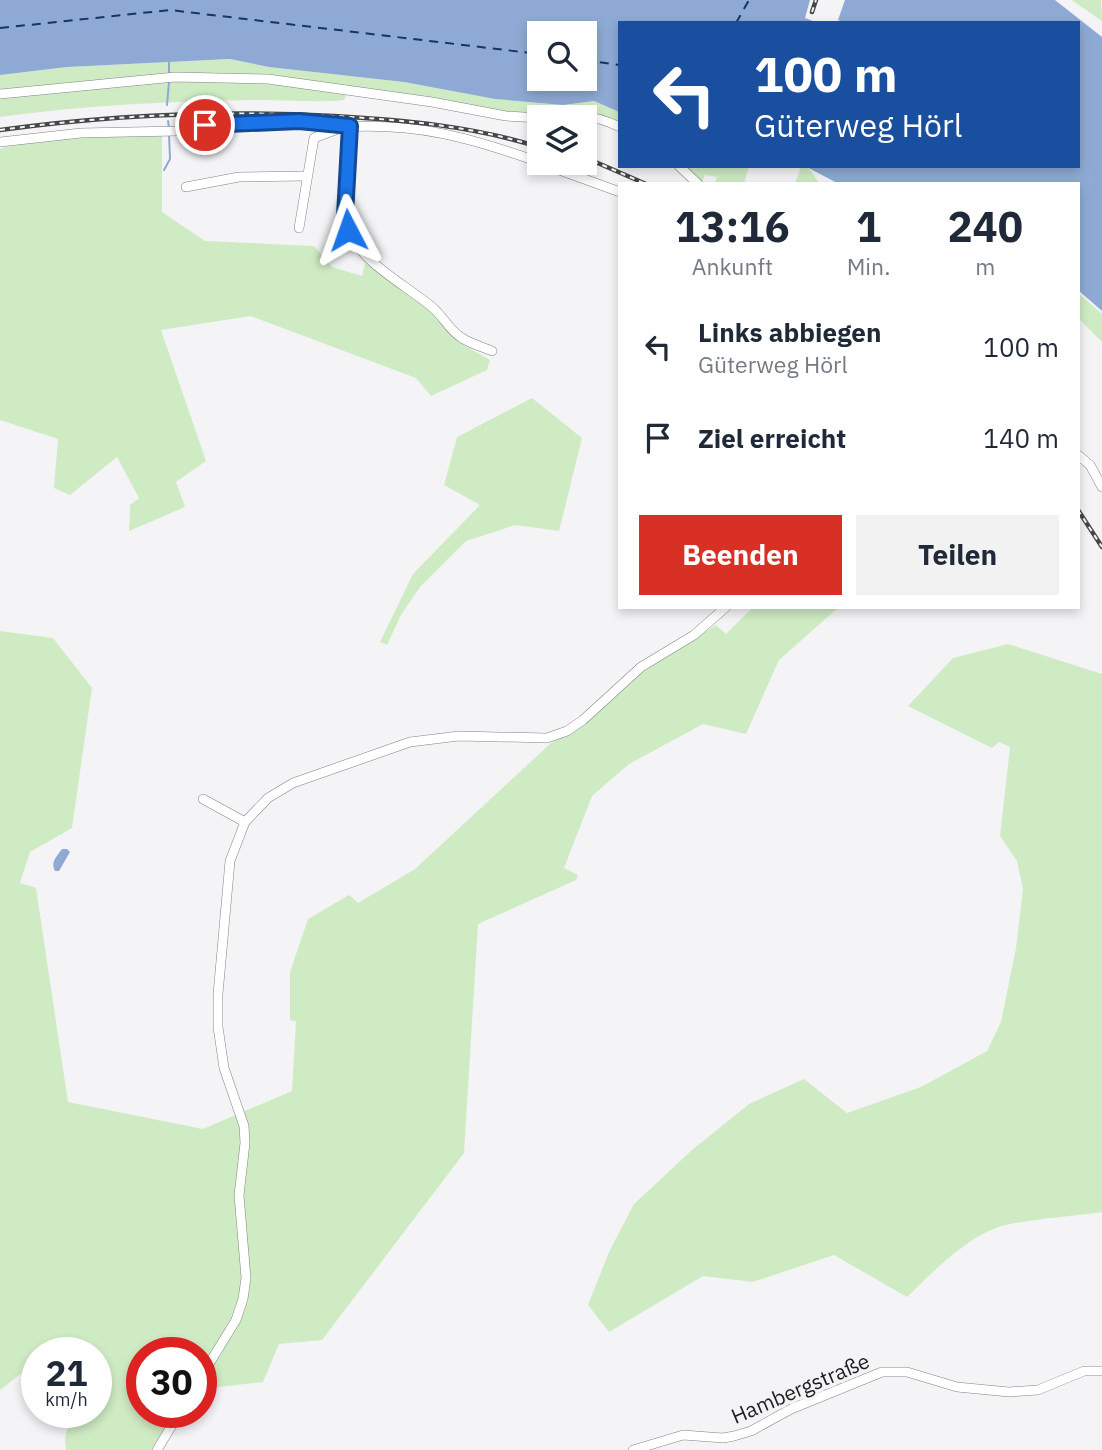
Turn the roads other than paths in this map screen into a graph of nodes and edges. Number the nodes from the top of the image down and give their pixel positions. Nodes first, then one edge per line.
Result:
1 (0, 94) edge
2 (527, 117) edge
3 (597, 117) edge
4 (346, 126) junction
5 (618, 126) edge
6 (0, 142) edge
7 (527, 158) edge
8 (681, 168) edge
9 (573, 175) edge
10 (307, 176) junction
11 (696, 182) edge
12 (186, 187) dead end
13 (618, 191) edge
14 (299, 228) dead end
15 (492, 351) dead end
16 (1080, 457) edge
17 (1102, 486) edge
18 (724, 609) edge
19 (203, 799) dead end
20 (246, 822) junction
21 (217, 1351) edge
22 (1102, 1371) edge
23 (170, 1428) edge
24 (157, 1450) edge
25 (633, 1450) edge

1 - 2 street
3 - 5 street
4 - 6 street
4 - 7 street
4 - 10 street
4 - 15 street
8 - 11 street
9 - 13 street
10 - 12 street
10 - 14 street
16 - 17 street
18 - 20 street
19 - 20 street
20 - 21 street
22 - 25 street, Hambergstraße
23 - 24 street

